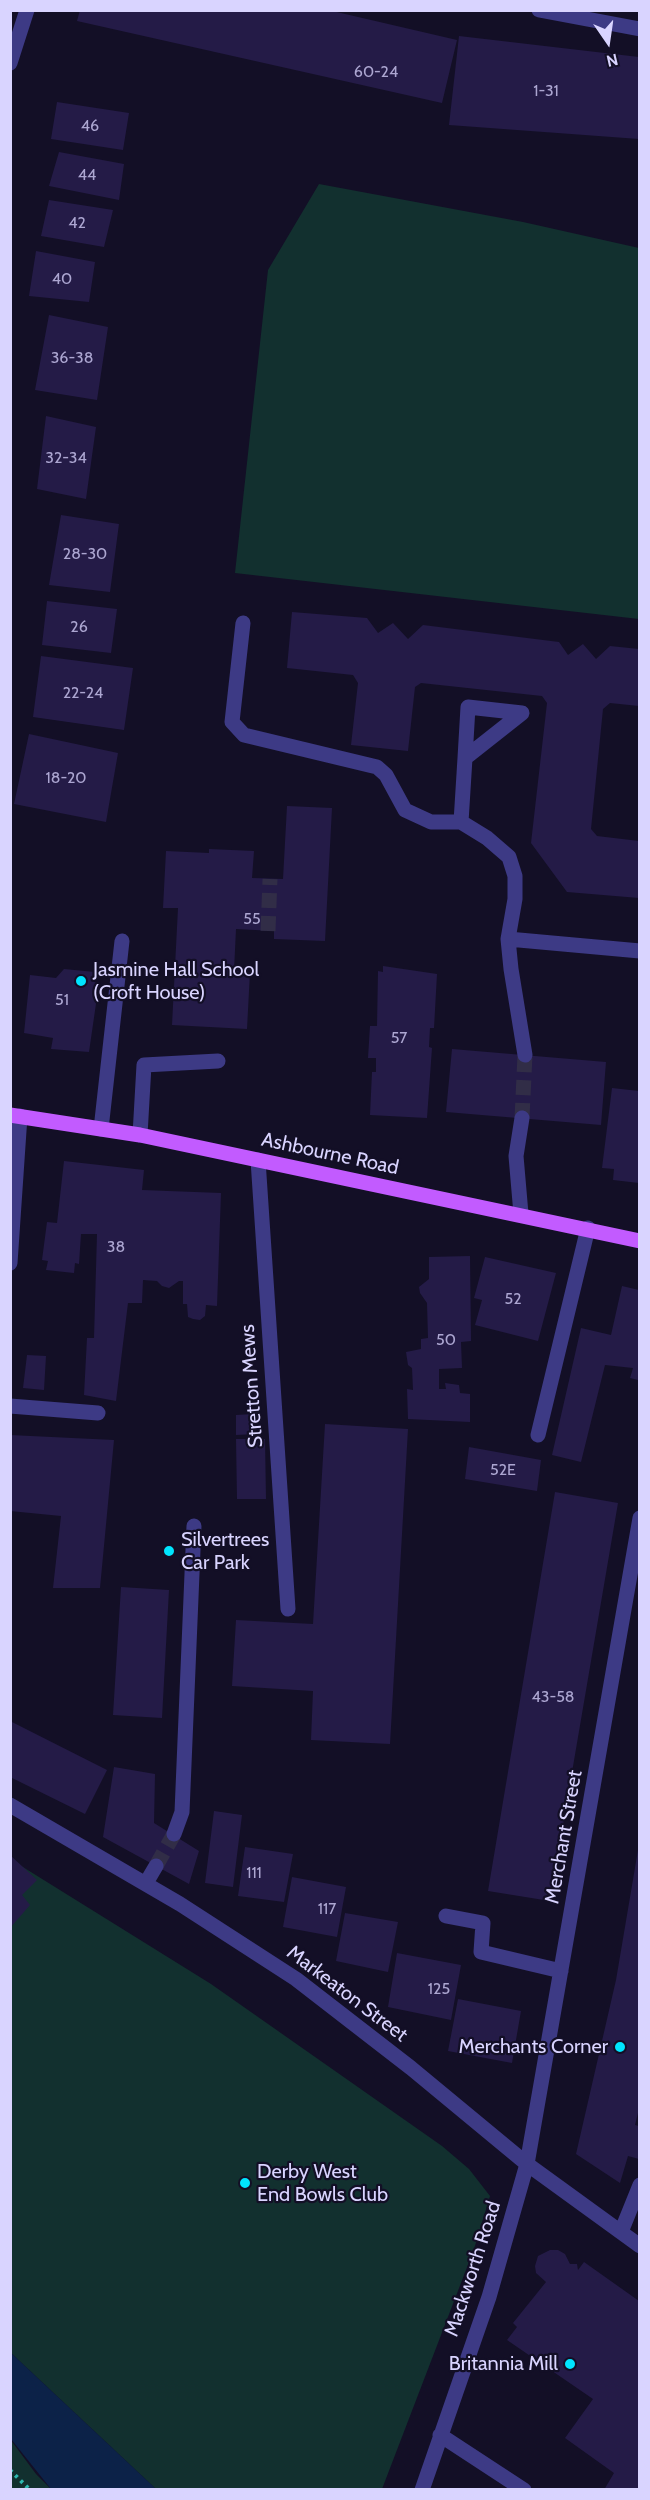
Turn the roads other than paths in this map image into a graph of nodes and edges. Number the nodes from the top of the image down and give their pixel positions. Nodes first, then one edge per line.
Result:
1 (27, 10) edge
2 (539, 10) edge
3 (639, 29) edge
4 (10, 63) edge
5 (243, 623) dead end
6 (465, 758) dead end
7 (462, 822) junction
8 (508, 939) junction
9 (123, 941) dead end
10 (639, 951) edge
11 (525, 1055) tunnel mouth
12 (218, 1061) dead end
13 (15, 1115) edge
14 (522, 1118) tunnel mouth
15 (101, 1129) junction
16 (140, 1135) junction
17 (258, 1160) junction
18 (520, 1215) junction
19 (588, 1228) junction
20 (639, 1241) edge
21 (10, 1263) edge
22 (10, 1406) edge
23 (98, 1413) dead end
24 (538, 1435) dead end
25 (639, 1518) edge
26 (194, 1526) dead end
27 (288, 1610) dead end
28 (10, 1805) edge
29 (174, 1834) tunnel mouth
30 (156, 1866) tunnel mouth
31 (146, 1883) junction
32 (446, 1916) dead end
33 (561, 1971) junction
34 (527, 2164) junction
35 (639, 2185) edge
36 (621, 2232) junction
37 (639, 2246) edge
38 (441, 2434) junction
39 (422, 2490) edge
40 (524, 2490) edge

1 - 4 street
2 - 3 street
5 - 7 street
6 - 7 street
7 - 8 street
8 - 10 street
8 - 11 street
9 - 15 street
12 - 16 street
13 - 15 main road, Ashbourne Road
13 - 21 street
14 - 18 street
15 - 16 main road, Ashbourne Road
16 - 17 main road, Ashbourne Road
17 - 18 main road, Ashbourne Road
17 - 27 street, Stretton Mews
18 - 19 main road, Ashbourne Road
19 - 20 main road, Ashbourne Road
19 - 24 street
22 - 23 street
25 - 33 street, Merchant Street
26 - 29 street
28 - 31 street, Markeaton Street
30 - 31 street
31 - 34 street, Markeaton Street
32 - 33 street
33 - 34 street, Merchant Street
34 - 36 street, Markeaton Street
34 - 38 street, Mackworth Road
35 - 36 street
36 - 37 street, Markeaton Street
38 - 39 street, Mackworth Road
38 - 40 street

